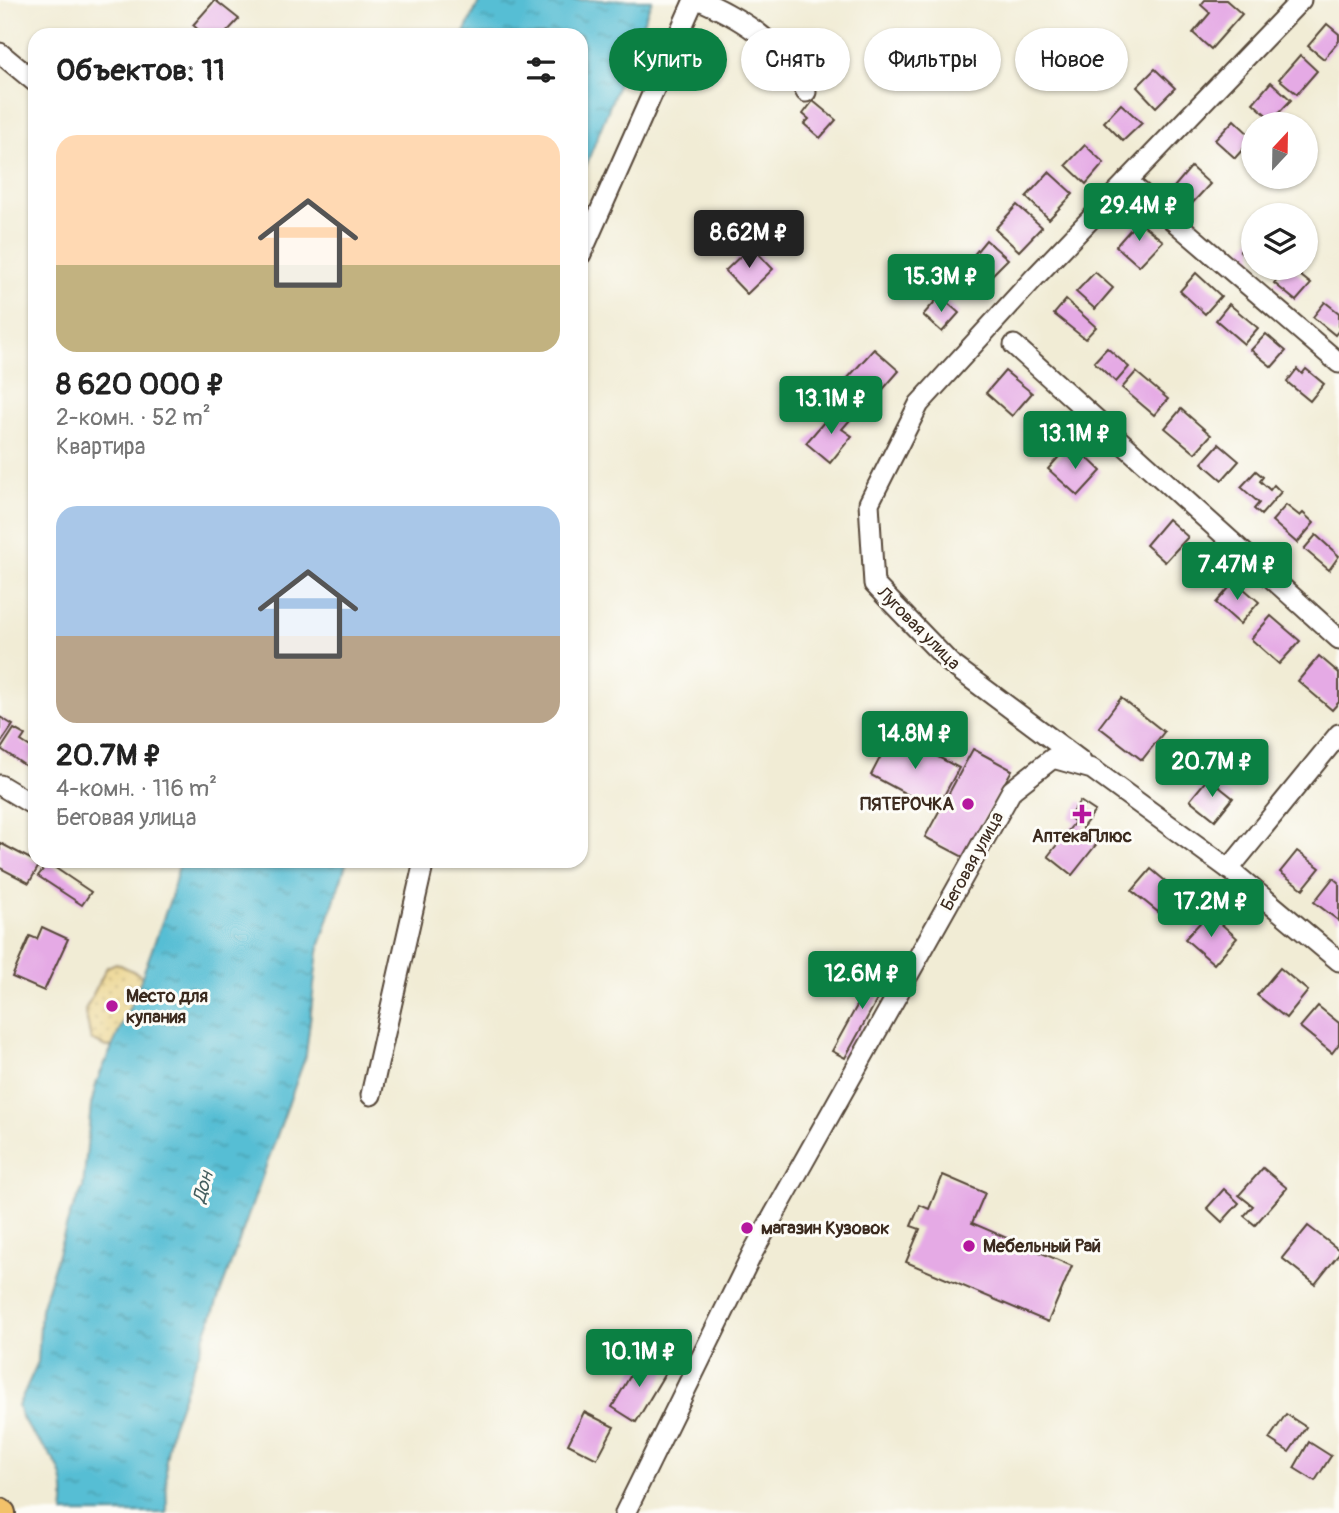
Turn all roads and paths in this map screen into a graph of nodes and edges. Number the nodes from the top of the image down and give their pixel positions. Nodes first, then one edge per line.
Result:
1 (694, 0) edge
2 (700, 0) edge
3 (1301, 0) edge
4 (0, 53) edge
5 (28, 76) edge
6 (806, 92) dead end
7 (1127, 181) junction
8 (588, 238) edge
9 (1014, 345) dead end
10 (1339, 363) edge
11 (1339, 639) edge
12 (1339, 734) edge
13 (1092, 769) junction
14 (0, 785) edge
15 (28, 802) edge
16 (422, 868) edge
17 (1229, 869) junction
18 (1339, 961) edge
19 (371, 1095) dead end
20 (625, 1513) edge

1 - 8 street
2 - 6 street
3 - 7 street, Луговая улица
4 - 5 street
7 - 10 street
7 - 13 street, Луговая улица
9 - 11 street
12 - 17 street
13 - 17 street, Беговая улица
13 - 20 street, Беговая улица
14 - 15 street
16 - 19 street
17 - 18 street, Беговая улица

